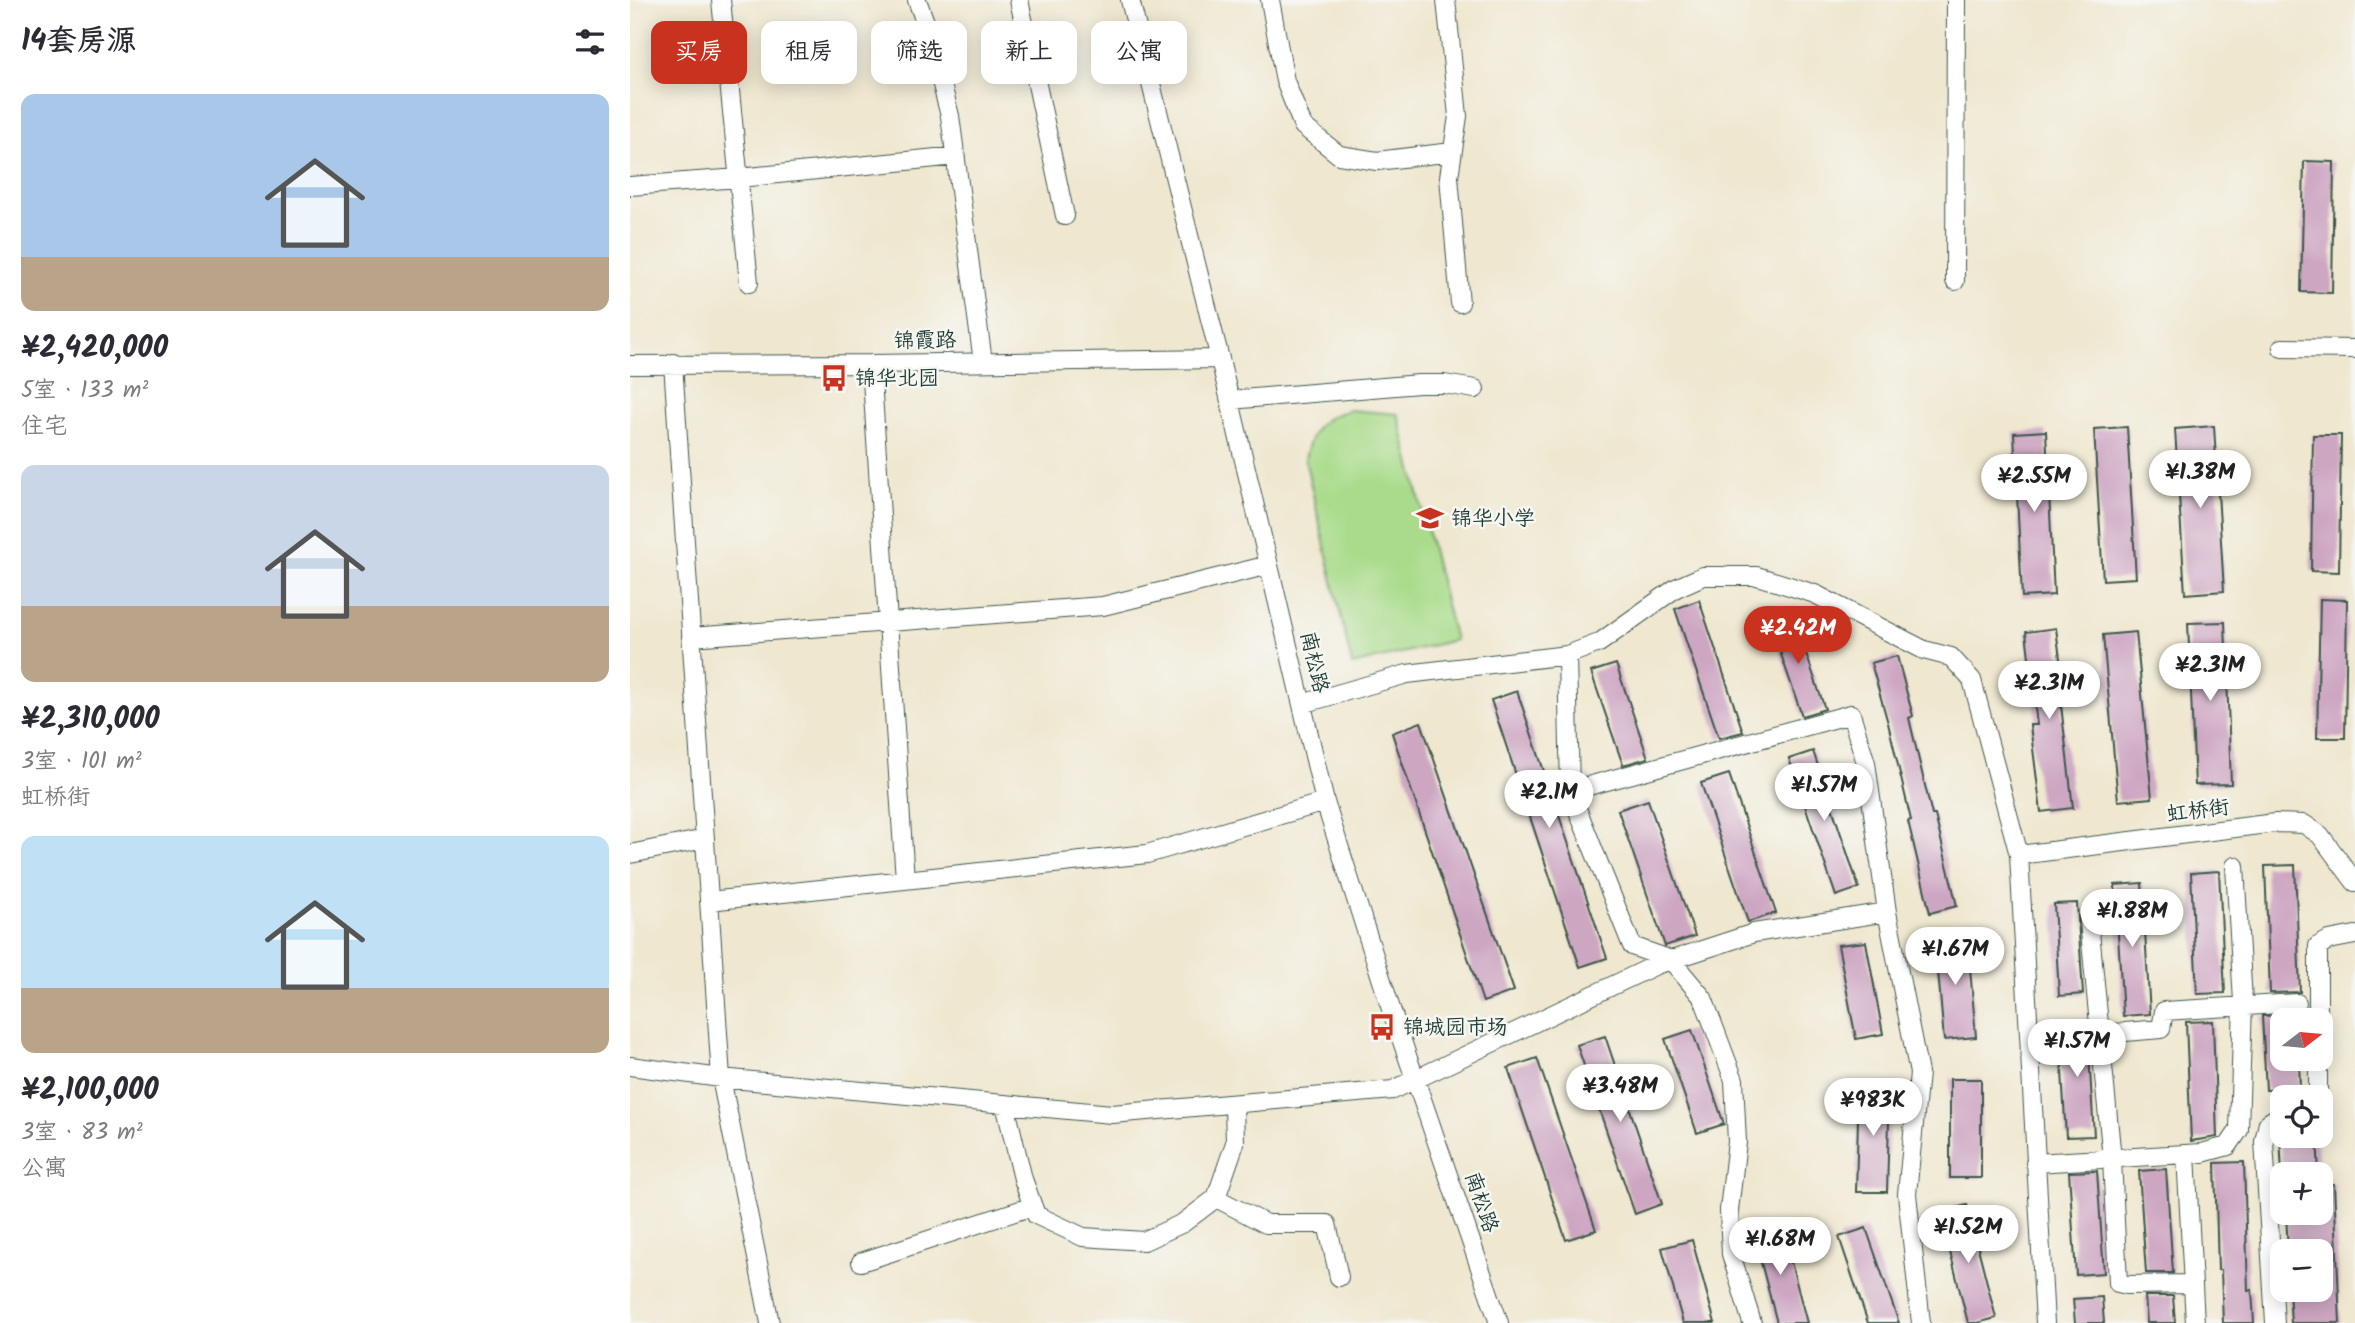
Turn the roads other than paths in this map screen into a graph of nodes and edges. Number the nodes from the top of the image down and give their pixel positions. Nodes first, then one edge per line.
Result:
1 (721, 0) edge
2 (917, 0) edge
3 (1019, 0) edge
4 (1129, 0) edge
5 (1270, 0) edge
6 (1446, 0) edge
7 (1956, 0) edge
8 (1452, 152) junction
9 (956, 156) junction
10 (739, 178) junction
11 (630, 186) edge
12 (1065, 216) dead end
13 (1955, 281) dead end
14 (750, 282) dead end
15 (1460, 303) dead end
16 (2282, 348) dead end
17 (2355, 349) edge
18 (1220, 359) junction
19 (983, 362) junction
20 (673, 363) junction
21 (871, 364) junction
22 (630, 365) edge
23 (1475, 389) dead end
24 (1230, 400) junction
25 (1269, 565) junction
26 (888, 623) junction
27 (691, 637) junction
28 (1567, 655) junction
29 (1302, 704) junction
30 (1570, 791) junction
31 (1325, 802) junction
32 (705, 839) junction
33 (630, 854) edge
34 (2019, 855) junction
35 (2235, 866) dead end
36 (905, 880) junction
37 (2355, 882) edge
38 (709, 901) junction
39 (1887, 912) junction
40 (2089, 921) dead end
41 (2355, 935) edge
42 (1671, 960) junction
43 (2297, 1003) dead end
44 (2243, 1007) junction
45 (2318, 1008) edge
46 (2101, 1034) junction
47 (630, 1066) edge
48 (721, 1078) junction
49 (1417, 1079) junction
50 (1005, 1104) junction
51 (1234, 1104) junction
52 (2270, 1121) edge
53 (2186, 1154) junction
54 (2112, 1158) junction
55 (2035, 1163) junction
56 (1216, 1198) junction
57 (1033, 1206) junction
58 (861, 1262) dead end
59 (1339, 1276) dead end
60 (2193, 1284) junction
61 (770, 1323) edge
62 (1499, 1323) edge
63 (1752, 1323) edge
64 (1921, 1323) edge
65 (2045, 1323) edge
66 (2195, 1323) edge
67 (2275, 1323) edge

1 - 10 street
2 - 9 street
3 - 12 street
4 - 18 street, 南松路
5 - 8 street
6 - 8 street
7 - 13 street
8 - 15 street
9 - 10 street
9 - 19 street
10 - 11 street
10 - 14 street
16 - 17 street
18 - 19 street, 锦霞路
18 - 24 street, 南松路
19 - 21 street, 锦霞路
20 - 21 street, 锦霞路
20 - 22 street, 锦霞路
20 - 27 street
21 - 26 street
23 - 24 street
24 - 25 street, 南松路
25 - 26 street
25 - 29 street, 南松路
26 - 27 street
26 - 36 street
27 - 32 street
28 - 29 street
28 - 30 street
28 - 34 street
29 - 31 street, 南松路
30 - 39 street
30 - 42 street
31 - 36 street
31 - 49 street, 南松路
32 - 33 street
32 - 38 street
34 - 37 street, 虹桥街
34 - 55 street
35 - 44 street
36 - 38 street
38 - 48 street
39 - 42 street
39 - 64 street
40 - 46 street
41 - 45 street
42 - 49 street
42 - 63 street
43 - 44 street
44 - 46 street
44 - 53 street
46 - 54 street
47 - 48 street
48 - 50 street
48 - 61 street
49 - 51 street
49 - 62 street, 南松路
50 - 51 street
50 - 57 street
51 - 56 street
52 - 67 street
53 - 54 street
53 - 60 street
54 - 55 street
54 - 60 street
55 - 65 street
56 - 57 street
56 - 59 street
57 - 58 street
60 - 66 street

